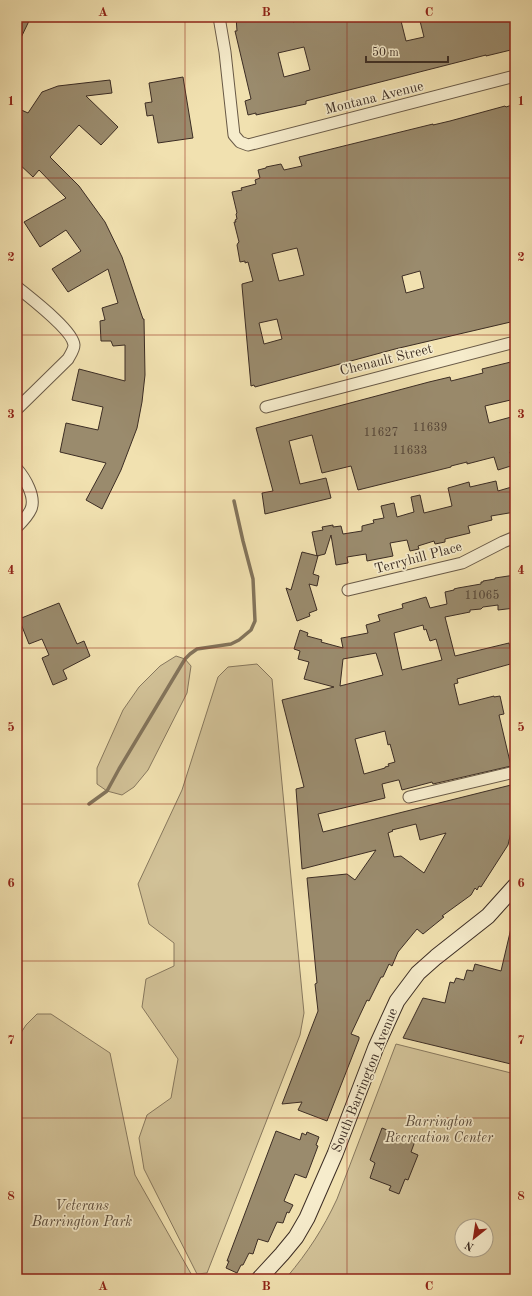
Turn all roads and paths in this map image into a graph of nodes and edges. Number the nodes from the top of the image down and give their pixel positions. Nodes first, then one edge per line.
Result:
1 (219, 17) edge
2 (515, 76) edge
3 (17, 287) edge
4 (515, 342) edge
5 (266, 407) dead end
6 (17, 409) edge
7 (17, 469) edge
8 (17, 527) edge
9 (515, 537) edge
10 (348, 590) dead end
11 (515, 772) edge
12 (409, 797) dead end
13 (515, 886) edge
14 (259, 1279) edge

1 - 2 street, Montana Avenue
3 - 6 street
4 - 5 street, Chenault Street
7 - 8 street
9 - 10 street, Terryhill Place
11 - 12 street
13 - 14 street, South Barrington Avenue

